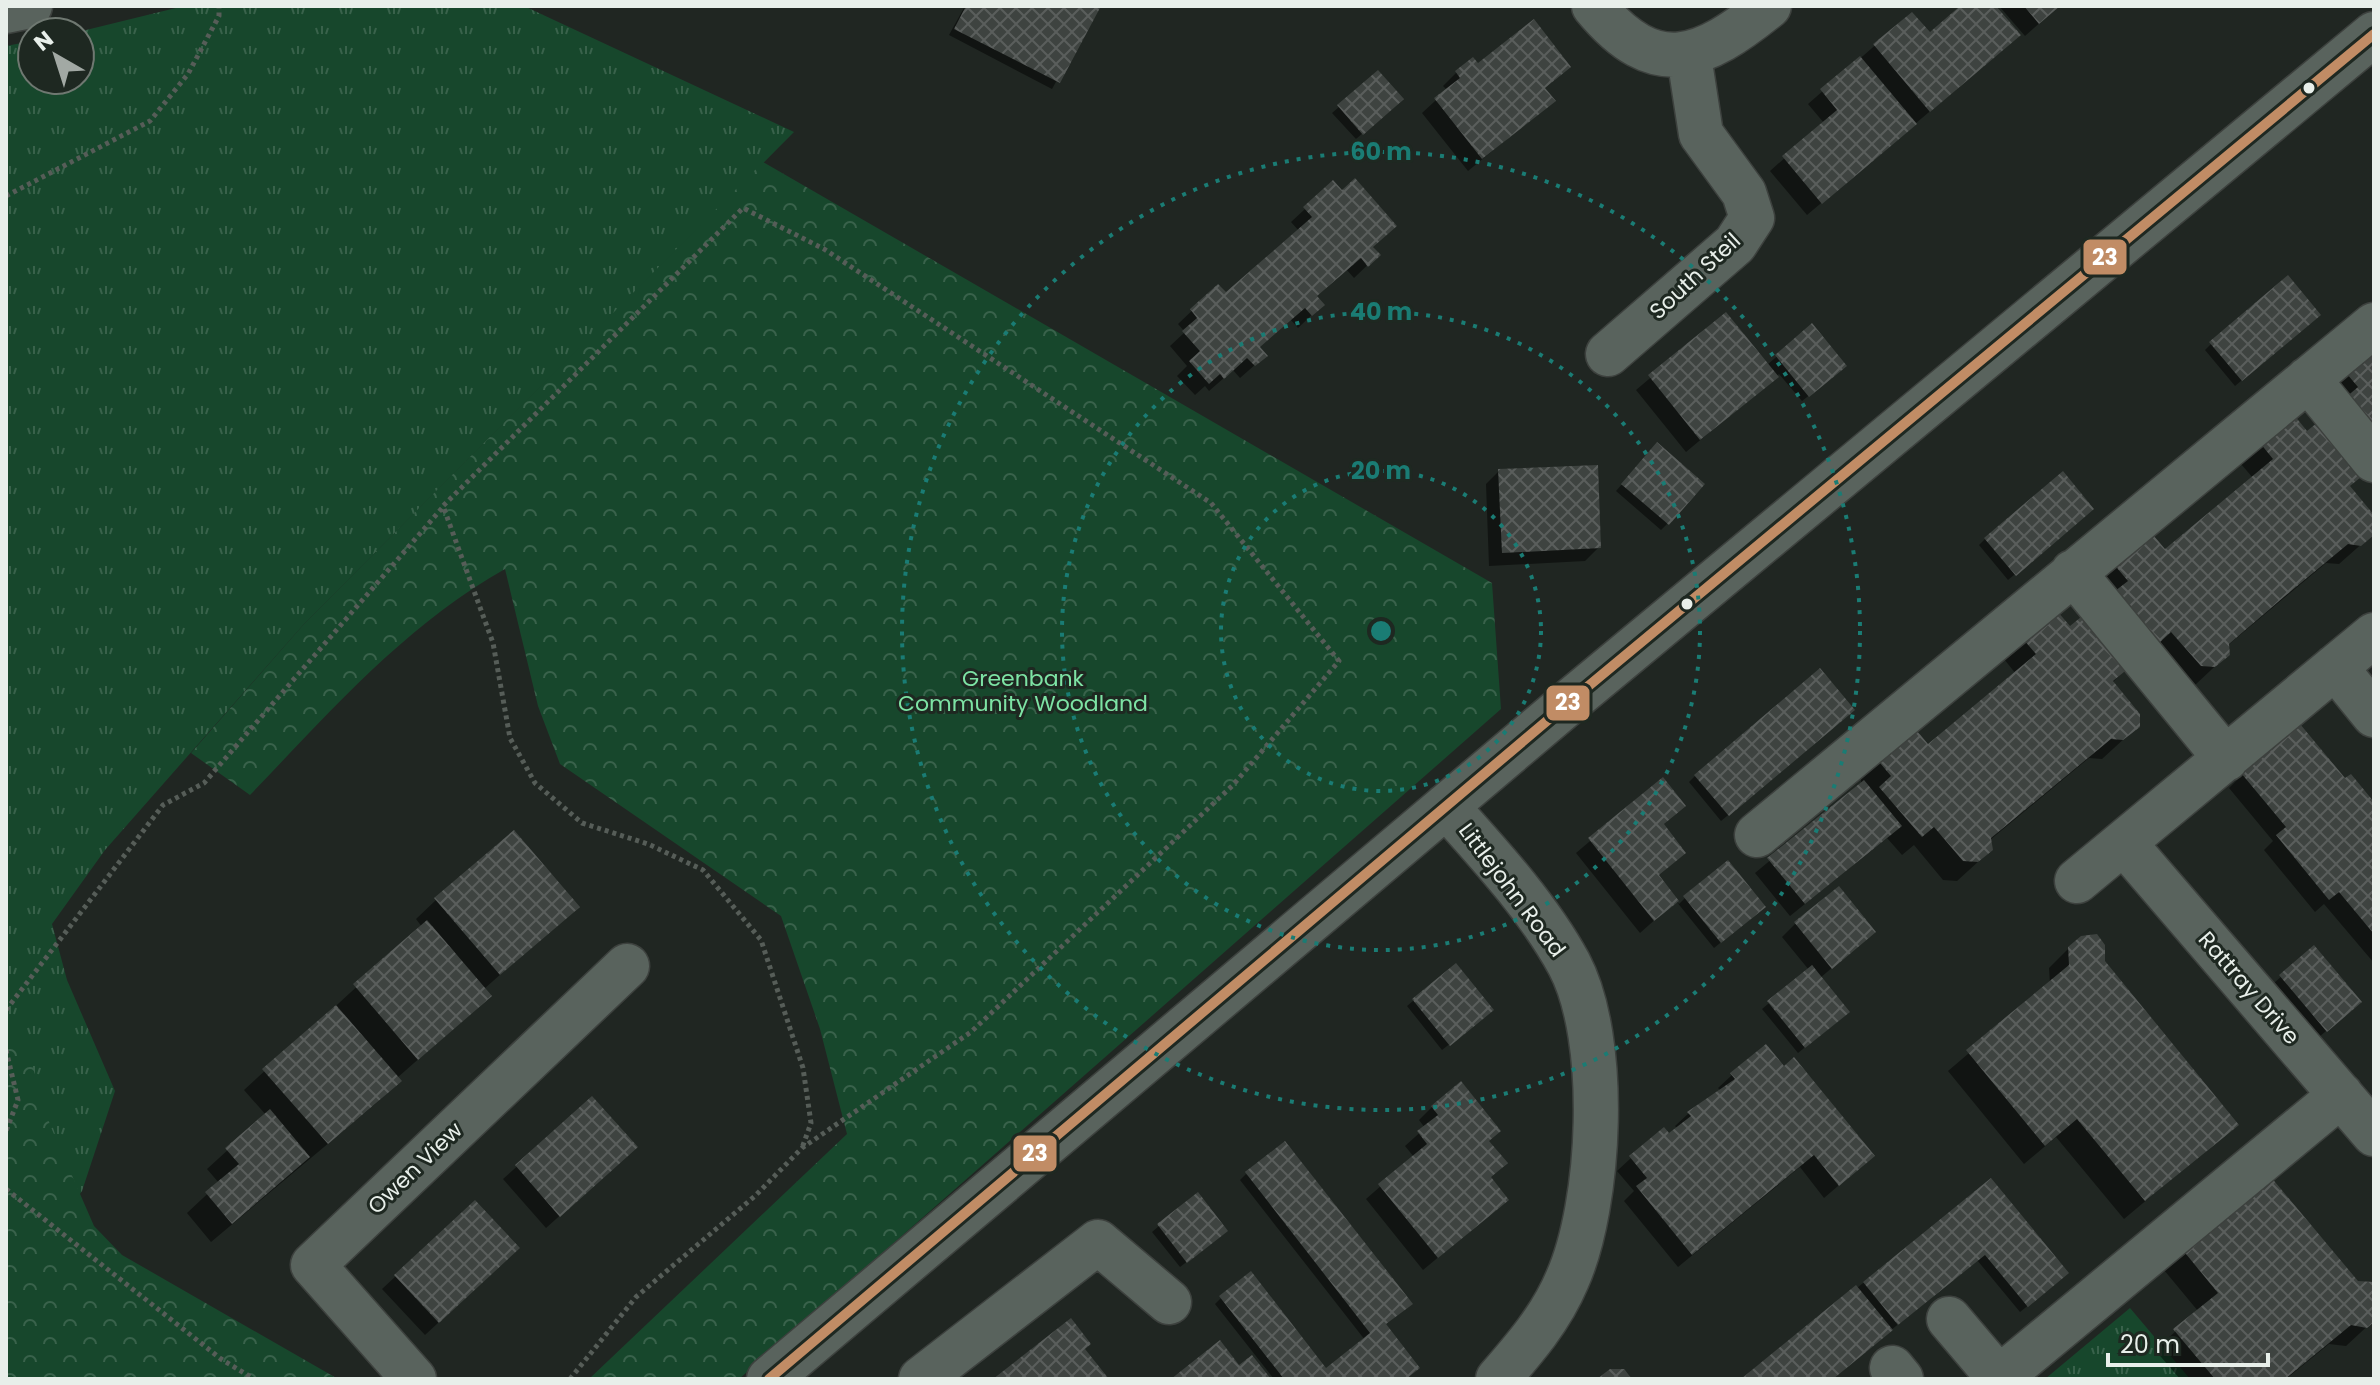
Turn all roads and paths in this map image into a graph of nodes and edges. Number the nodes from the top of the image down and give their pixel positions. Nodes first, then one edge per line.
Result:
1 (30, 6) edge
2 (219, 6) edge
3 (1594, 6) edge
4 (1769, 6) edge
5 (6, 11) edge
6 (2374, 34) edge
7 (1689, 56) junction
8 (6, 196) edge
9 (2374, 325) edge
10 (1608, 354) dead end
11 (2308, 379) junction
12 (2374, 460) edge
13 (443, 506) junction
14 (2073, 572) junction
15 (2374, 635) edge
16 (2335, 667) junction
17 (2374, 715) edge
18 (2226, 759) junction
19 (1446, 806) junction
20 (1757, 835) dead end
21 (2124, 843) junction
22 (2077, 881) dead end
23 (627, 966) dead end
24 (6, 1010) edge
25 (6, 1050) edge
26 (2341, 1095) junction
27 (6, 1131) edge
28 (2374, 1134) edge
29 (802, 1148) junction
30 (6, 1189) edge
31 (1169, 1302) dead end
32 (1949, 1319) dead end
33 (798, 1370) edge
34 (254, 1379) edge
35 (414, 1379) edge
36 (570, 1379) edge
37 (921, 1379) edge
38 (1498, 1379) edge

1 - 5 street
2 - 8 path
3 - 7 street
4 - 7 street
6 - 19 street
7 - 10 street, South Steil
9 - 11 street
11 - 12 street
11 - 14 street
13 - 24 path
13 - 29 path
13 - 29 path
14 - 18 street
14 - 20 street
15 - 16 street
16 - 17 street
16 - 18 street
18 - 21 street
19 - 33 street
19 - 38 street, Littlejohn Road
21 - 22 street
21 - 26 street, Rattray Drive
23 - 35 street, Owen View
25 - 27 path
26 - 28 street, Rattray Drive
26 - 32 street
29 - 36 path
30 - 34 path
31 - 37 street

